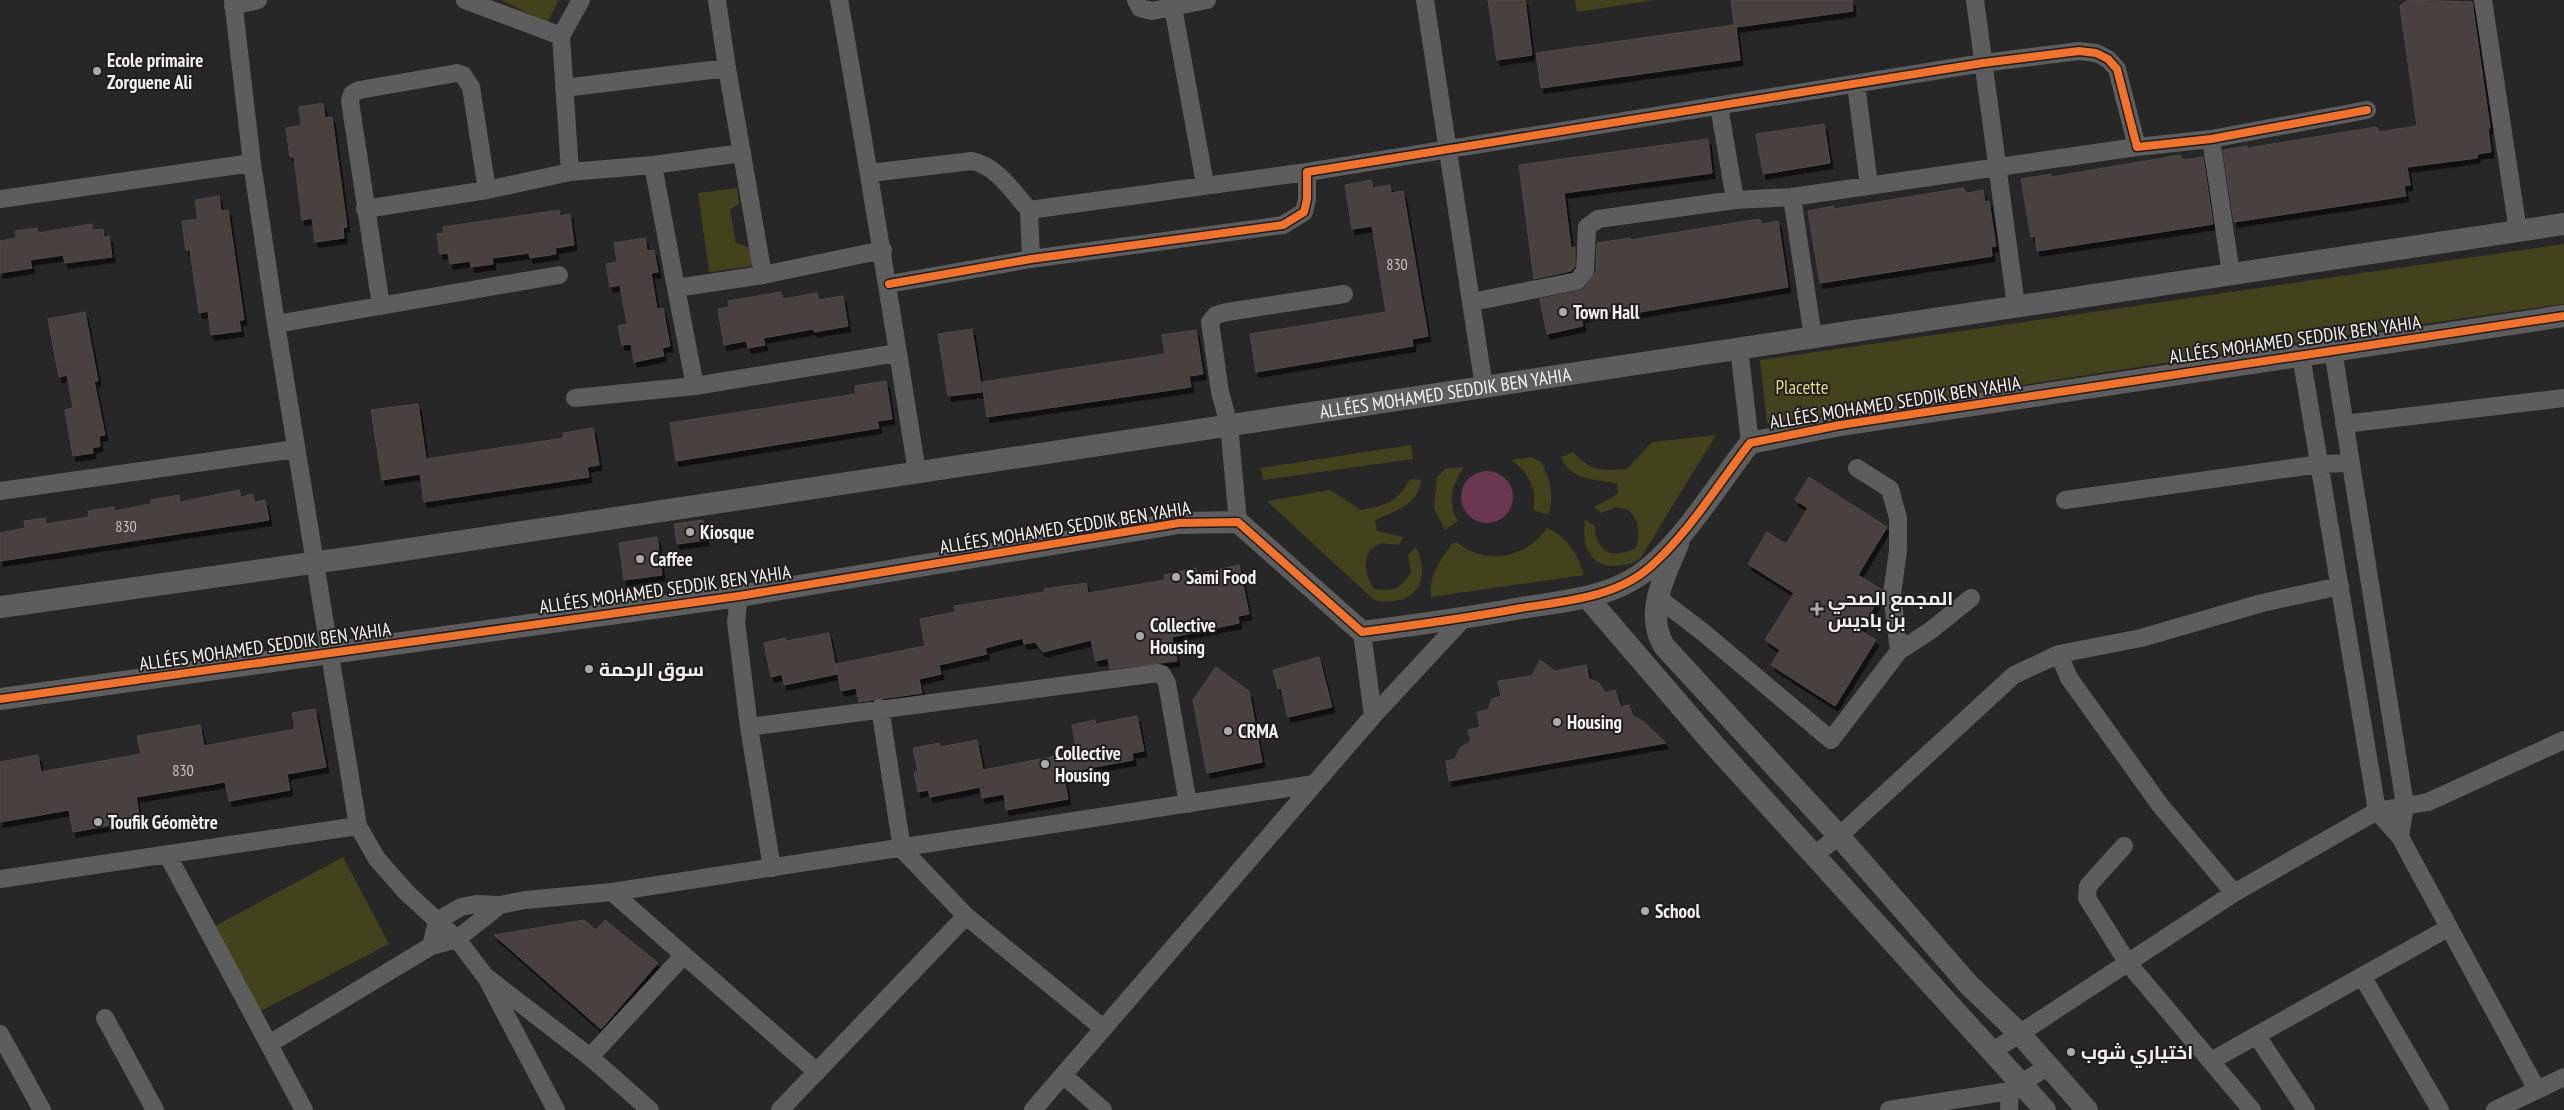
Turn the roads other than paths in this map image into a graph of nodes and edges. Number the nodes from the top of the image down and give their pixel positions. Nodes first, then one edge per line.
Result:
1 (258, 0) edge
2 (465, 0) edge
3 (581, 0) edge
4 (717, 0) edge
5 (839, 0) edge
6 (1136, 0) edge
7 (1207, 0) edge
8 (1425, 0) edge
9 (1975, 0) edge
10 (2483, 0) edge
11 (233, 3) edge
12 (1173, 7) junction
13 (561, 36) junction
14 (1983, 63) junction
15 (727, 68) junction
16 (1856, 84) junction
17 (564, 88) junction
18 (1719, 106) junction
19 (2367, 110) dead end
20 (2211, 139) junction
21 (2137, 147) junction
22 (1448, 148) junction
23 (742, 153) junction
24 (252, 163) junction
25 (653, 165) junction
26 (1999, 168) junction
27 (570, 172) junction
28 (1306, 172) junction
29 (870, 173) junction
30 (1205, 184) junction
31 (1869, 185) junction
32 (487, 190) junction
33 (1792, 197) junction
34 (0, 199) edge
35 (1734, 200) junction
36 (365, 209) junction
37 (1029, 210) junction
38 (2564, 224) edge
39 (2518, 231) junction
40 (883, 250) junction
41 (1030, 259) junction
42 (2231, 274) junction
43 (560, 275) dead end
44 (763, 275) junction
45 (888, 284) junction
46 (676, 288) junction
47 (1344, 294) dead end
48 (1472, 302) junction
49 (381, 306) junction
50 (2016, 306) junction
51 (2564, 316) edge
52 (276, 324) junction
53 (1813, 337) junction
54 (1739, 348) junction
55 (2334, 350) junction
56 (897, 353) junction
57 (2302, 355) junction
58 (694, 386) junction
59 (1484, 387) junction
60 (575, 398) dead end
61 (2564, 398) edge
62 (2344, 424) junction
63 (1228, 425) junction
64 (1750, 443) junction
65 (296, 448) junction
66 (2350, 463) junction
67 (2320, 464) junction
68 (1857, 468) dead end
69 (917, 472) junction
70 (0, 491) edge
71 (2065, 500) dead end
72 (1238, 522) junction
73 (1683, 530) junction
74 (316, 563) junction
75 (2340, 586) junction
76 (739, 596) junction
77 (1587, 597) junction
78 (1657, 597) junction
79 (1971, 598) dead end
80 (0, 607) edge
81 (1464, 618) junction
82 (1362, 632) junction
83 (1898, 651) junction
84 (330, 654) junction
85 (2059, 654) junction
86 (0, 699) edge
87 (880, 708) junction
88 (1373, 716) junction
89 (749, 727) junction
90 (2564, 740) edge
91 (1314, 784) junction
92 (1188, 804) junction
93 (2405, 805) junction
94 (2377, 811) junction
95 (358, 826) junction
96 (1839, 836) junction
97 (2400, 837) junction
98 (2124, 846) dead end
99 (902, 849) junction
100 (167, 854) junction
101 (1814, 855) junction
102 (772, 868) junction
103 (0, 879) edge
104 (612, 892) junction
105 (2234, 893) junction
106 (500, 905) junction
107 (966, 916) junction
108 (437, 921) junction
109 (2448, 928) junction
110 (457, 939) junction
111 (1930, 940) junction
112 (431, 946) junction
113 (684, 955) junction
114 (1907, 957) junction
115 (2127, 962) junction
116 (485, 976) junction
117 (2362, 976) junction
118 (105, 1018) dead end
119 (1103, 1028) junction
120 (0, 1034) edge
121 (2020, 1034) junction
122 (2257, 1036) junction
123 (269, 1044) junction
124 (1993, 1051) junction
125 (590, 1058) junction
126 (2211, 1061) junction
127 (2048, 1066) junction
128 (816, 1072) junction
129 (1063, 1075) junction
130 (2564, 1077) edge
131 (2017, 1088) junction
132 (2536, 1088) junction
133 (1930, 1107) edge
134 (2243, 1107) edge
135 (42, 1110) edge
136 (155, 1110) edge
137 (304, 1110) edge
138 (556, 1110) edge
139 (650, 1110) edge
140 (780, 1110) edge
141 (1033, 1110) edge
142 (1103, 1110) edge
143 (1889, 1110) edge
144 (2009, 1110) edge
145 (2045, 1110) edge
146 (2087, 1110) edge
147 (2306, 1110) edge
148 (2440, 1110) edge
149 (2495, 1110) edge

1 - 11 street
2 - 13 street
3 - 13 street
4 - 15 street
5 - 29 street
6 - 12 street
7 - 12 street
8 - 22 street
9 - 14 street
10 - 39 street
11 - 24 street
12 - 30 street
13 - 17 street
14 - 16 street
14 - 21 street
14 - 26 street
15 - 17 street
15 - 23 street
16 - 18 street
16 - 31 street
17 - 27 street
18 - 22 street
18 - 35 street
19 - 20 street
20 - 21 street
20 - 42 street
21 - 26 street
22 - 28 street
22 - 48 street
23 - 25 street
23 - 44 street
24 - 34 street
24 - 52 street
25 - 27 street
25 - 46 street
26 - 31 street
26 - 50 street
27 - 32 street
28 - 30 street
28 - 41 street
29 - 37 street
29 - 40 street
30 - 37 street
31 - 33 street
32 - 36 street
32 - 36 street
33 - 35 street
33 - 53 street
35 - 48 street
36 - 49 street
37 - 41 street
38 - 39 street, ALLÉES MOHAMED SEDDIK BEN YAHIA
39 - 42 street, ALLÉES MOHAMED SEDDIK BEN YAHIA
40 - 44 street
40 - 45 street
41 - 45 street
42 - 50 street, ALLÉES MOHAMED SEDDIK BEN YAHIA
43 - 49 street
44 - 46 street
45 - 56 street
46 - 58 street
47 - 63 street
48 - 59 street
49 - 52 street
50 - 53 street, ALLÉES MOHAMED SEDDIK BEN YAHIA
51 - 55 street, ALLÉES MOHAMED SEDDIK BEN YAHIA
52 - 65 street
53 - 54 street, ALLÉES MOHAMED SEDDIK BEN YAHIA
54 - 59 street, ALLÉES MOHAMED SEDDIK BEN YAHIA
54 - 64 street
55 - 57 street, ALLÉES MOHAMED SEDDIK BEN YAHIA
55 - 62 street
56 - 58 street
56 - 69 street
57 - 64 street, ALLÉES MOHAMED SEDDIK BEN YAHIA
57 - 67 street
58 - 60 street
59 - 63 street, ALLÉES MOHAMED SEDDIK BEN YAHIA
61 - 62 street
62 - 66 street
63 - 69 street, ALLÉES MOHAMED SEDDIK BEN YAHIA
63 - 72 street
64 - 73 street, ALLÉES MOHAMED SEDDIK BEN YAHIA
65 - 70 street
65 - 74 street
66 - 67 street
66 - 93 street
67 - 71 street
67 - 75 street
68 - 83 street
69 - 74 street, ALLÉES MOHAMED SEDDIK BEN YAHIA
72 - 76 street, ALLÉES MOHAMED SEDDIK BEN YAHIA
72 - 82 street
73 - 77 street, ALLÉES MOHAMED SEDDIK BEN YAHIA
73 - 78 street
74 - 80 street, ALLÉES MOHAMED SEDDIK BEN YAHIA
74 - 84 street
75 - 85 street
75 - 94 street
76 - 84 street, ALLÉES MOHAMED SEDDIK BEN YAHIA
76 - 89 street
77 - 81 street, ALLÉES MOHAMED SEDDIK BEN YAHIA
77 - 101 street
78 - 83 street
78 - 96 street
79 - 83 street
81 - 82 street, ALLÉES MOHAMED SEDDIK BEN YAHIA
81 - 88 street
82 - 88 street
84 - 86 street, ALLÉES MOHAMED SEDDIK BEN YAHIA
84 - 95 street
85 - 96 street
85 - 105 street
87 - 89 street
87 - 92 street
87 - 99 street
88 - 91 street
89 - 102 street
90 - 93 street
91 - 92 street
91 - 119 street
92 - 99 street
93 - 94 street
93 - 97 street
94 - 97 street
94 - 105 street
95 - 100 street
95 - 108 street
96 - 101 street
96 - 111 street
97 - 109 street
98 - 115 street
99 - 102 street
99 - 107 street
100 - 103 street
100 - 123 street
101 - 114 street
102 - 104 street
104 - 106 street
104 - 113 street
105 - 115 street
106 - 108 street
106 - 110 street
107 - 119 street
107 - 128 street
108 - 110 street
108 - 112 street
109 - 117 street
109 - 132 street
110 - 112 street
110 - 116 street
111 - 114 street
111 - 121 street
112 - 123 street
113 - 125 street
113 - 128 street
114 - 124 street
115 - 121 street
115 - 126 street
116 - 125 street
116 - 138 street
117 - 122 street
117 - 148 street
118 - 136 street
119 - 129 street
120 - 135 street
121 - 124 street
121 - 127 street
122 - 126 street
122 - 147 street
123 - 137 street
124 - 131 street
125 - 139 street
126 - 134 street
127 - 131 street
127 - 146 street
128 - 140 street
129 - 141 street
129 - 142 street
130 - 132 street
131 - 133 street
131 - 144 street
131 - 145 street
132 - 149 street
133 - 143 street

